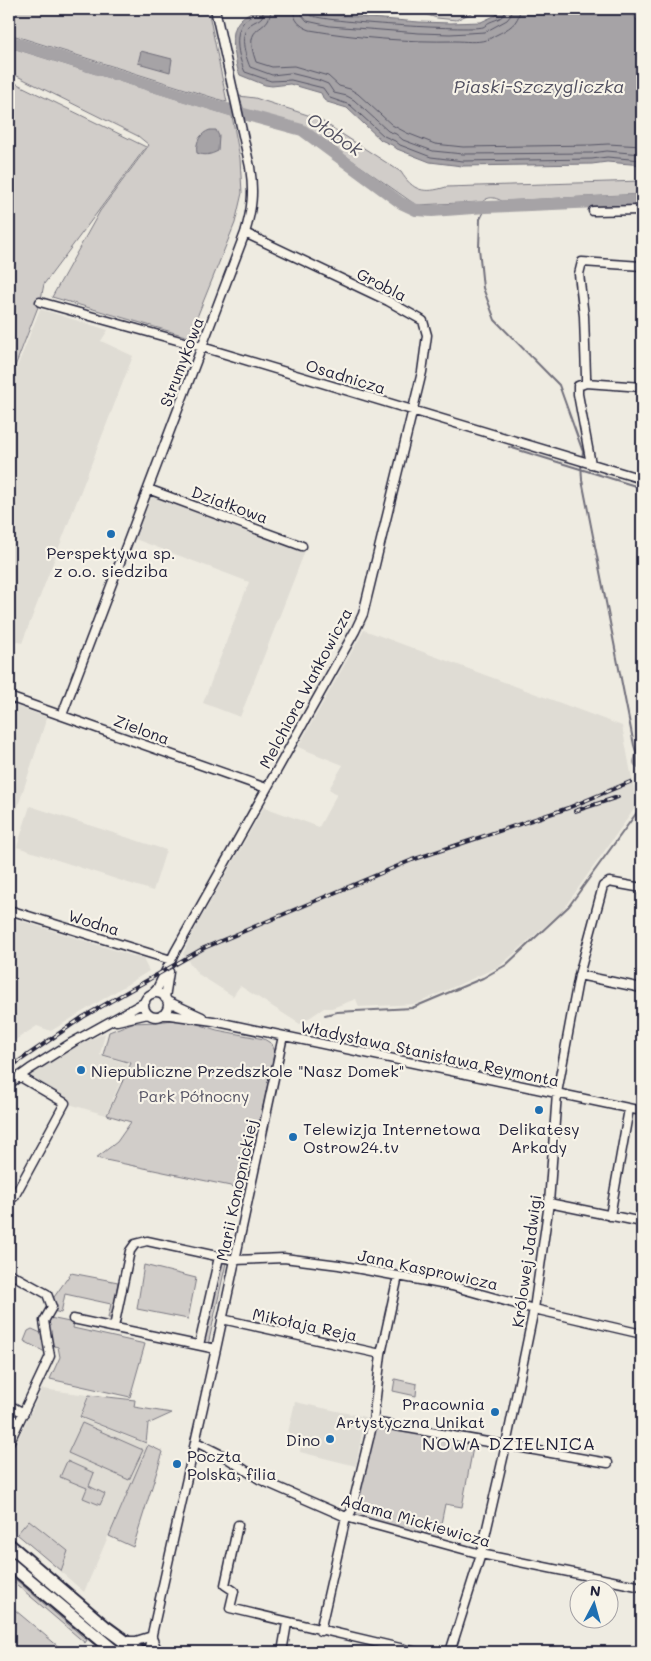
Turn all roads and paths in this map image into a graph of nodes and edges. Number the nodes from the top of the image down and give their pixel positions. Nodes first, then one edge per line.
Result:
1 (215, 9) edge
2 (642, 210) edge
3 (593, 211) dead end
4 (245, 233) junction
5 (642, 266) edge
6 (40, 302) dead end
7 (202, 347) junction
8 (586, 383) junction
9 (642, 387) edge
10 (413, 410) junction
11 (591, 464) junction
12 (642, 479) edge
13 (148, 489) junction
14 (302, 546) dead end
15 (9, 696) edge
16 (62, 715) junction
17 (266, 788) junction
18 (642, 888) edge
19 (9, 910) edge
20 (171, 960) junction
21 (579, 975) junction
22 (642, 988) edge
23 (152, 994) junction
24 (166, 1000) junction
25 (145, 1002) junction
26 (148, 1014) junction
27 (162, 1015) junction
28 (213, 1021) junction
29 (108, 1024) junction
30 (283, 1036) junction
31 (19, 1076) junction
32 (9, 1084) edge
33 (557, 1093) junction
34 (630, 1109) junction
35 (642, 1111) edge
36 (9, 1199) edge
37 (549, 1203) junction
38 (610, 1216) junction
39 (642, 1222) edge
40 (219, 1257) junction
41 (236, 1260) junction
42 (9, 1273) edge
43 (398, 1276) junction
44 (534, 1309) junction
45 (73, 1319) dead end
46 (222, 1320) junction
47 (114, 1328) junction
48 (642, 1334) edge
49 (199, 1345) junction
50 (216, 1349) junction
51 (382, 1354) junction
52 (9, 1405) edge
53 (24, 1413) junction
54 (373, 1422) junction
55 (196, 1442) junction
56 (9, 1443) edge
57 (506, 1445) junction
58 (608, 1463) dead end
59 (346, 1518) junction
60 (238, 1525) dead end
61 (9, 1545) edge
62 (481, 1554) junction
63 (9, 1562) edge
64 (642, 1588) edge
65 (287, 1623) junction
66 (320, 1631) junction
67 (152, 1636) junction
68 (123, 1641) junction
69 (115, 1652) edge
70 (139, 1652) edge
71 (148, 1652) edge
72 (158, 1652) edge
73 (282, 1652) edge
74 (417, 1652) edge
75 (450, 1652) edge

1 - 4 street, Strumykowa
2 - 3 street
4 - 7 street, Strumykowa
4 - 10 street, Grobla
5 - 8 street
6 - 7 street, Osadnicza
7 - 10 street, Osadnicza
7 - 13 street, Strumykowa
8 - 9 street
8 - 11 street
10 - 11 street, Osadnicza
10 - 17 street, Melchiora Wańkowicza
11 - 12 street, Osadnicza
13 - 14 street, Działkowa
13 - 16 street, Strumykowa
15 - 16 street, Zielona
16 - 17 street, Zielona
17 - 20 street, Melchiora Wańkowicza
18 - 21 street, Królowej Jadwigi
19 - 20 street, Wodna
20 - 23 street, Melchiora Wańkowicza
20 - 24 street, Melchiora Wańkowicza
21 - 22 street
21 - 33 street, Królowej Jadwigi
23 - 24 street
23 - 25 street
24 - 27 street
24 - 28 street, Władysława Stanisława Reymonta
25 - 26 street
25 - 29 street
26 - 27 street
26 - 29 street
27 - 28 street, Władysława Stanisława Reymonta
28 - 30 street, Władysława Stanisława Reymonta
29 - 31 street
30 - 33 street, Władysława Stanisława Reymonta
30 - 41 street, Marii Konopnickiej
31 - 32 street
31 - 36 street
33 - 34 street, Władysława Stanisława Reymonta
33 - 37 street, Królowej Jadwigi
34 - 35 street, Władysława Stanisława Reymonta
34 - 38 street
37 - 38 street
37 - 44 street, Królowej Jadwigi
38 - 39 street
40 - 41 street, Jana Kasprowicza
40 - 47 street, Jana Kasprowicza
40 - 49 street, Marii Konopnickiej
41 - 43 street, Jana Kasprowicza
41 - 46 street, Marii Konopnickiej
42 - 53 street
43 - 44 street, Jana Kasprowicza
43 - 51 street
44 - 48 street, Jana Kasprowicza
44 - 57 street, Królowej Jadwigi
45 - 47 street
46 - 50 street, Marii Konopnickiej
46 - 51 street, Mikołaja Reja
47 - 49 street
49 - 50 street
50 - 55 street, Marii Konopnickiej
51 - 54 street
52 - 53 street
53 - 56 street
54 - 57 street
54 - 59 street
55 - 59 street, Adama Mickiewicza
55 - 67 street, Marii Konopnickiej
57 - 58 street
57 - 62 street, Królowej Jadwigi
59 - 62 street, Adama Mickiewicza
59 - 66 street
60 - 65 street
61 - 68 main road
62 - 64 street, Adama Mickiewicza
62 - 75 street, Królowej Jadwigi
63 - 69 main road
65 - 66 street
65 - 73 street
66 - 74 street
67 - 68 street
67 - 71 street, Marii Konopnickiej
67 - 72 street
68 - 70 main road

